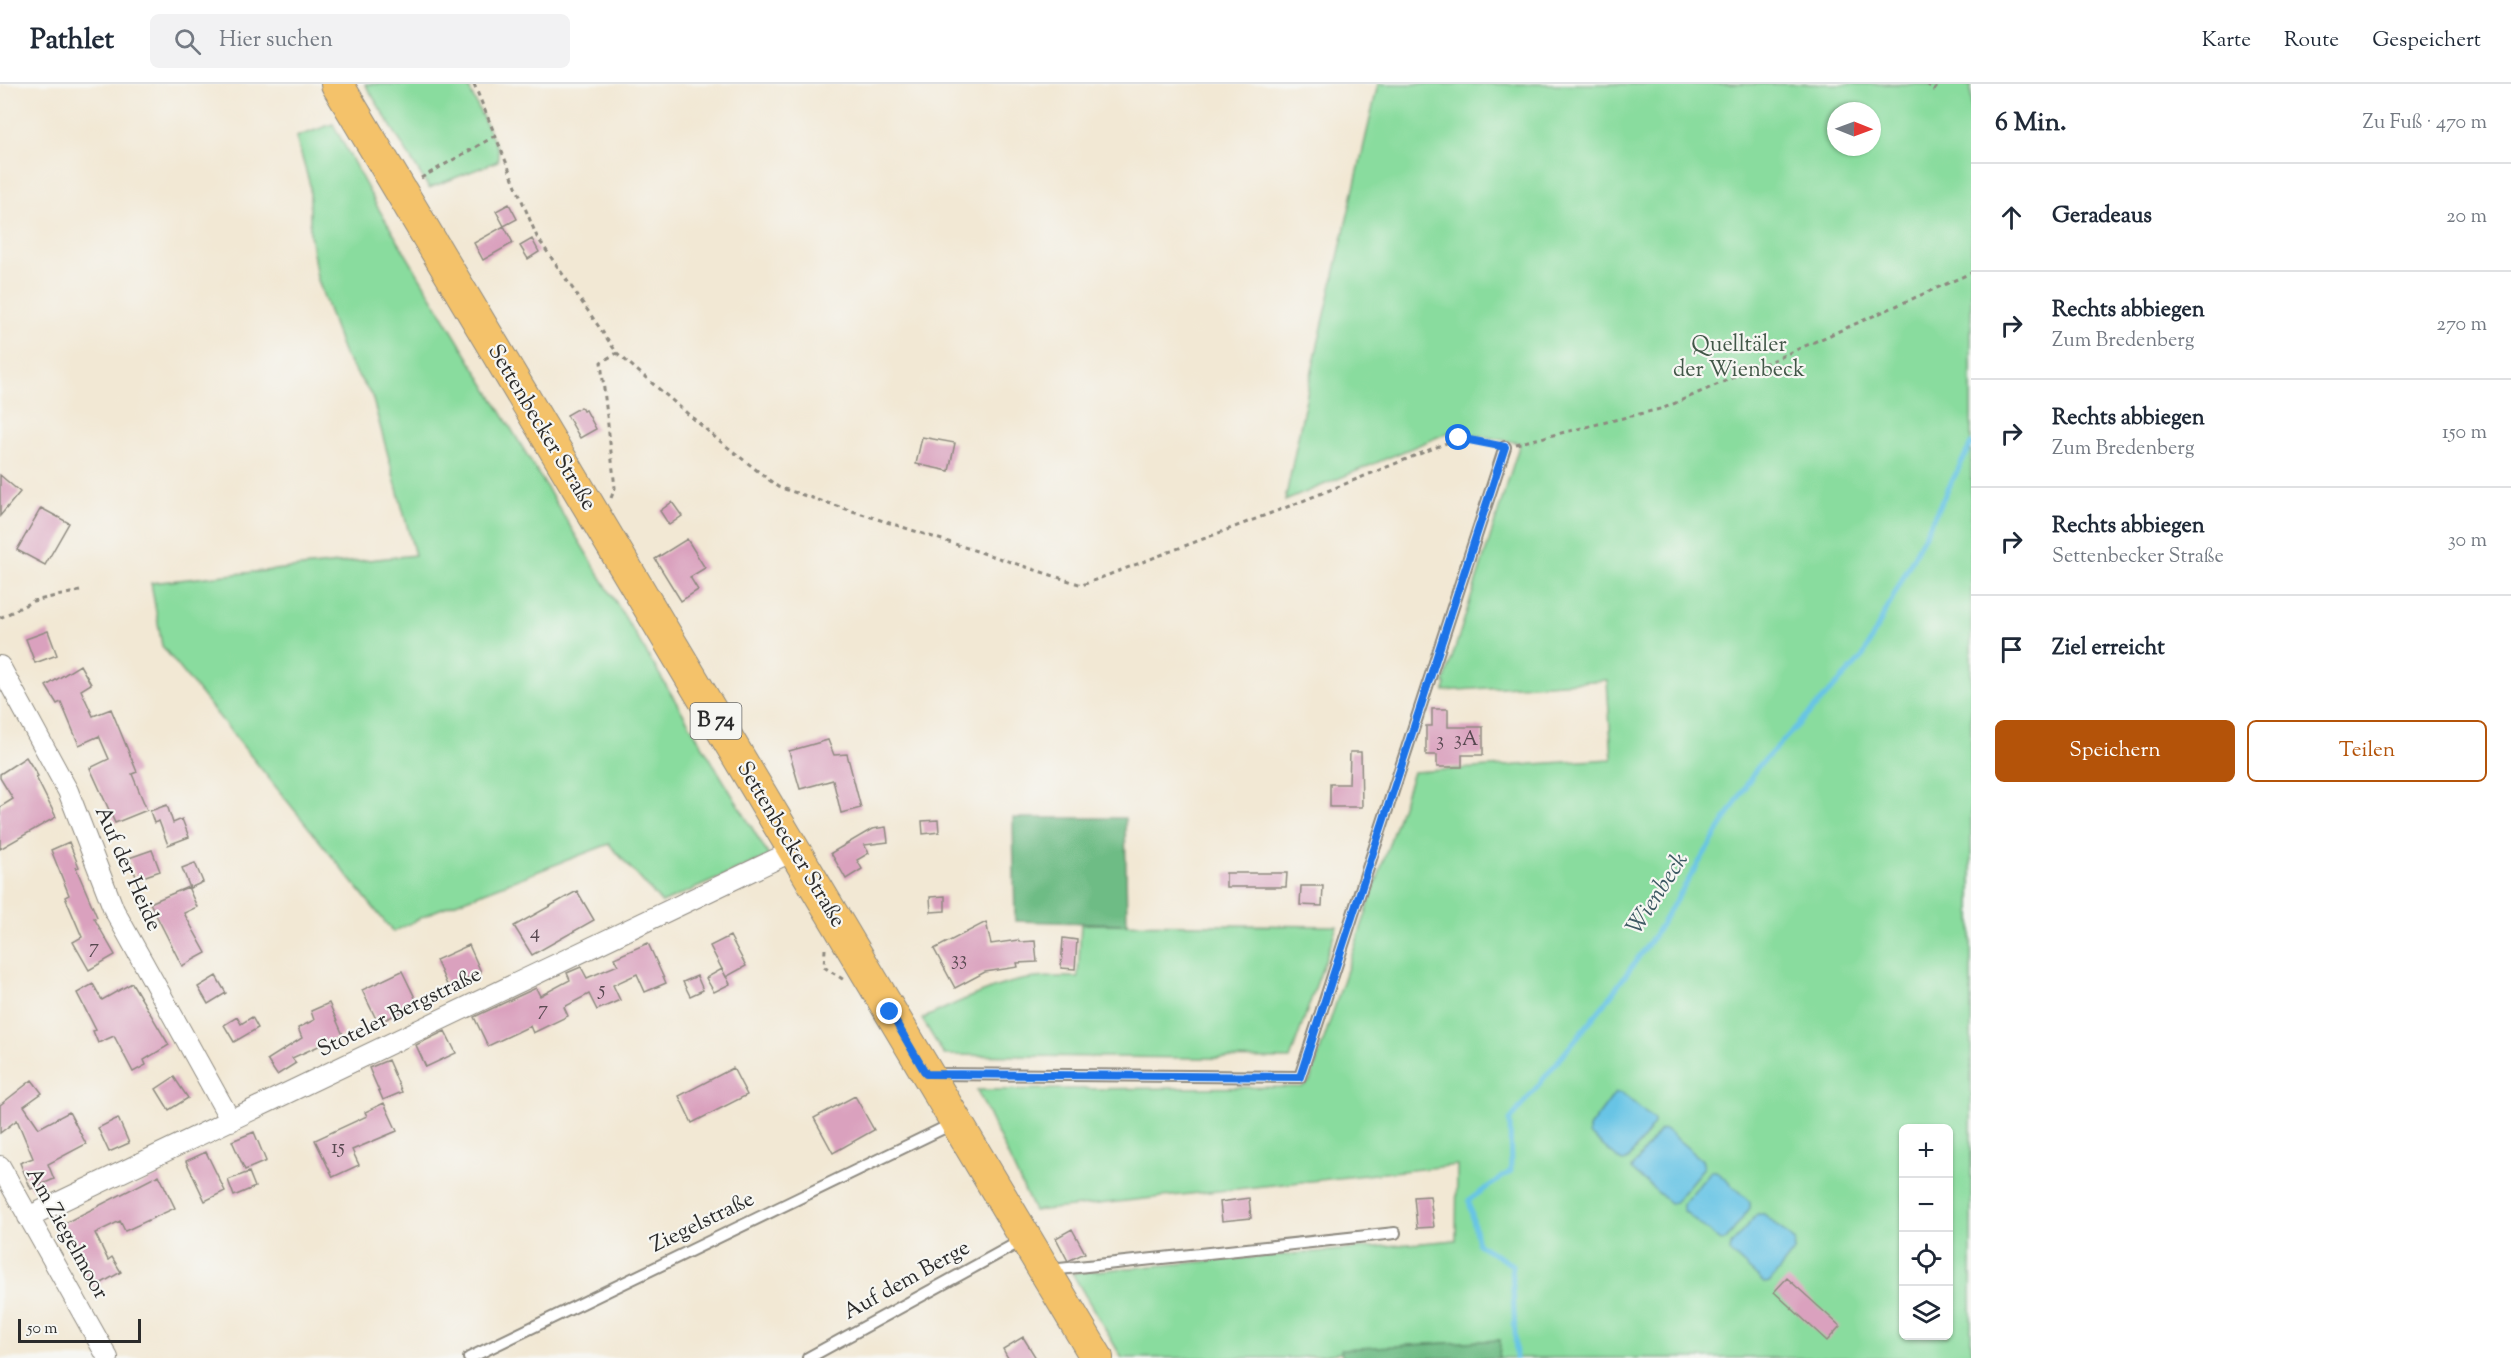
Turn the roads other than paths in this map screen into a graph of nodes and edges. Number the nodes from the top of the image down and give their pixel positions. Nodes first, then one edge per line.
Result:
1 (337, 84) edge
2 (1505, 447) road end
3 (0, 666) edge
4 (793, 851) junction
5 (926, 1074) junction
6 (231, 1121) junction
7 (955, 1122) junction
8 (0, 1166) edge
9 (28, 1217) junction
10 (1395, 1233) dead end
11 (1026, 1239) junction
12 (1044, 1271) junction
13 (108, 1358) edge
14 (469, 1358) edge
15 (808, 1358) edge
16 (1097, 1358) edge

1 - 4 main road, Settenbecker Straße / B 74
2 - 5 lane
3 - 6 street, Auf der Heide
4 - 5 main road, Settenbecker Straße / B 74
4 - 6 street, Stoteler Bergstraße
5 - 7 main road, Settenbecker Straße / B 74
6 - 9 street, Stoteler Bergstraße
7 - 11 main road, Settenbecker Straße / B 74
7 - 14 lane, Ziegelstraße
8 - 9 street, Am Ziegelmoor
9 - 13 street, Am Ziegelmoor
10 - 12 lane
11 - 12 main road, Settenbecker Straße / B 74
11 - 15 lane, Auf dem Berge
12 - 16 main road, Settenbecker Straße / B 74

